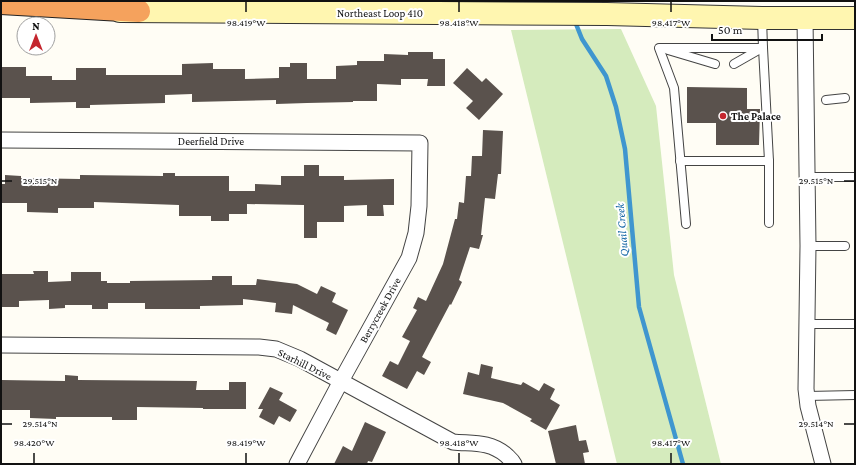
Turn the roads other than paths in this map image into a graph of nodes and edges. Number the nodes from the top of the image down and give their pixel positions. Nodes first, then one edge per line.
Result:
1 (1, 3) edge
2 (139, 11) junction
3 (1, 14) edge
4 (762, 18) junction
5 (805, 18) junction
6 (855, 18) edge
7 (659, 48) junction
8 (762, 48) junction
9 (715, 64) dead end
10 (734, 64) dead end
11 (845, 98) dead end
12 (826, 100) dead end
13 (1, 140) edge
14 (420, 143) joint
15 (680, 161) junction
16 (769, 161) junction
17 (807, 177) junction
18 (855, 177) edge
19 (769, 223) dead end
20 (686, 224) dead end
21 (808, 246) junction
22 (845, 246) dead end
23 (807, 324) junction
24 (855, 324) edge
25 (1, 345) edge
26 (341, 381) junction
27 (855, 395) edge
28 (807, 396) junction
29 (297, 464) edge
30 (514, 464) edge
31 (823, 464) edge

1 - 2 highway
2 - 3 main road, Northeast Loop 410
2 - 4 main road, Northeast Loop 410
4 - 5 main road, Northeast Loop 410
4 - 8 lane
5 - 6 main road, Northeast Loop 410
5 - 17 street
7 - 8 lane
7 - 9 lane
7 - 15 lane
8 - 10 lane
8 - 16 lane
11 - 12 lane
13 - 14 street, Deerfield Drive
14 - 26 street, Berrycreek Drive
15 - 16 lane
15 - 20 lane
16 - 19 lane
17 - 18 lane
17 - 21 street
21 - 22 lane
21 - 23 street
23 - 24 lane
23 - 28 street
25 - 26 street, Starhill Drive
26 - 29 street, Berrycreek Drive
26 - 30 street, Starhill Drive
27 - 28 lane
28 - 31 street

